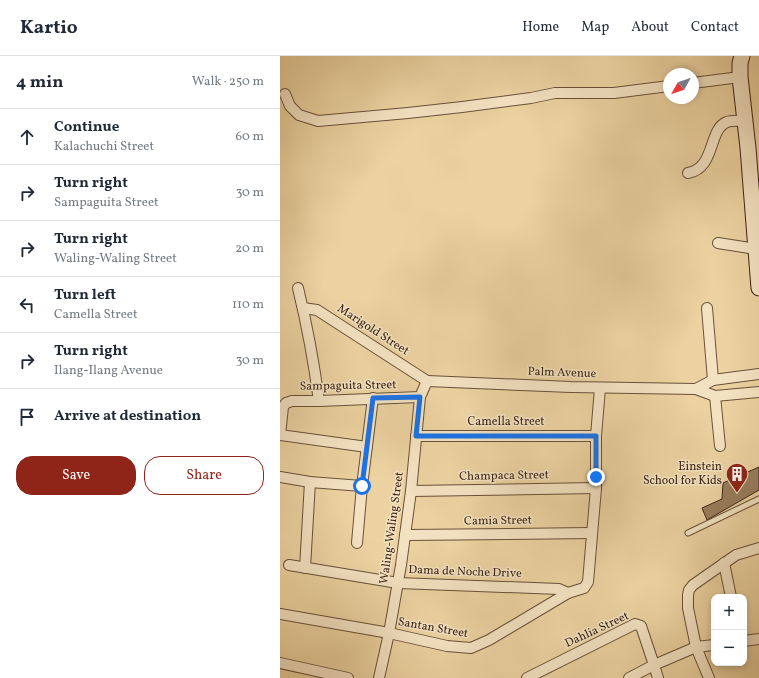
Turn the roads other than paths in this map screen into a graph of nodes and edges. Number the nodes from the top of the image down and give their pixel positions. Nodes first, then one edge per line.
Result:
1 (742, 56) edge
2 (740, 77) junction
3 (699, 82) edge
4 (663, 87) edge
5 (285, 94) dead end
6 (746, 121) junction
7 (688, 173) dead end
8 (718, 243) dead end
9 (756, 250) junction
10 (298, 288) dead end
11 (759, 288) edge
12 (303, 308) junction
13 (707, 308) dead end
14 (759, 374) edge
15 (713, 380) junction
16 (427, 381) junction
17 (600, 388) junction
18 (696, 388) junction
19 (759, 392) edge
20 (716, 396) junction
21 (420, 397) junction
22 (373, 398) junction
23 (319, 401) junction
24 (280, 435) edge
25 (416, 436) junction
26 (596, 436) junction
27 (720, 446) dead end
28 (367, 447) junction
29 (280, 477) edge
30 (310, 482) junction
31 (362, 486) junction
32 (596, 488) junction
33 (411, 490) junction
34 (759, 499) edge
35 (592, 533) junction
36 (688, 533) dead end
37 (405, 535) junction
38 (357, 543) dead end
39 (759, 548) edge
40 (724, 563) junction
41 (289, 565) dead end
42 (305, 568) junction
43 (398, 583) junction
44 (568, 593) junction
45 (730, 594) edge
46 (280, 614) edge
47 (389, 633) junction
48 (759, 639) edge
49 (747, 641) edge
50 (711, 645) edge
51 (696, 647) junction
52 (280, 663) edge
53 (654, 665) junction
54 (348, 678) edge
55 (379, 678) edge
56 (527, 678) edge
57 (629, 678) edge
58 (658, 678) edge
59 (709, 678) edge

1 - 2 street
2 - 3 street
2 - 6 street
4 - 5 street
6 - 7 street
6 - 9 street
8 - 9 street
9 - 11 street
10 - 12 street
12 - 16 street, Marigold Street
12 - 23 street
13 - 15 street
14 - 15 street, Palm Avenue
15 - 18 street, Palm Avenue
16 - 17 street, Palm Avenue
16 - 21 street, Waling-Waling Street
17 - 18 street, Palm Avenue
17 - 26 street, Santan Street
18 - 20 street, Palm Avenue
19 - 20 street, Palm Avenue
20 - 27 street
21 - 22 street, Sampaguita Street
21 - 25 street, Waling-Waling Street
22 - 23 street, Sampaguita Street
22 - 28 street
23 - 24 street, Sampaguita Street
24 - 28 street
25 - 26 street, Camella Street
25 - 33 street, Waling-Waling Street
26 - 32 street, Santan Street
28 - 31 street
29 - 30 street
30 - 31 street
30 - 42 street
31 - 38 street
32 - 33 street, Champaca Street
32 - 35 street, Santan Street
33 - 37 street, Waling-Waling Street
34 - 36 lane
35 - 37 street, Camia Street
35 - 44 street, Santan Street
37 - 43 street, Waling-Waling Street
39 - 40 street
40 - 45 street
40 - 51 street
41 - 42 street, Dama de Noche Drive
42 - 43 street, Dama de Noche Drive
43 - 44 street, Dama de Noche Drive
43 - 47 street, Waling-Waling Street
44 - 47 street, Santan Street
46 - 47 street, Santan Street
47 - 55 street, Waling-Waling Street
48 - 49 street
50 - 51 street
51 - 53 street
51 - 59 street
52 - 54 street
53 - 56 street, Dahlia Street
53 - 57 street
53 - 58 street

